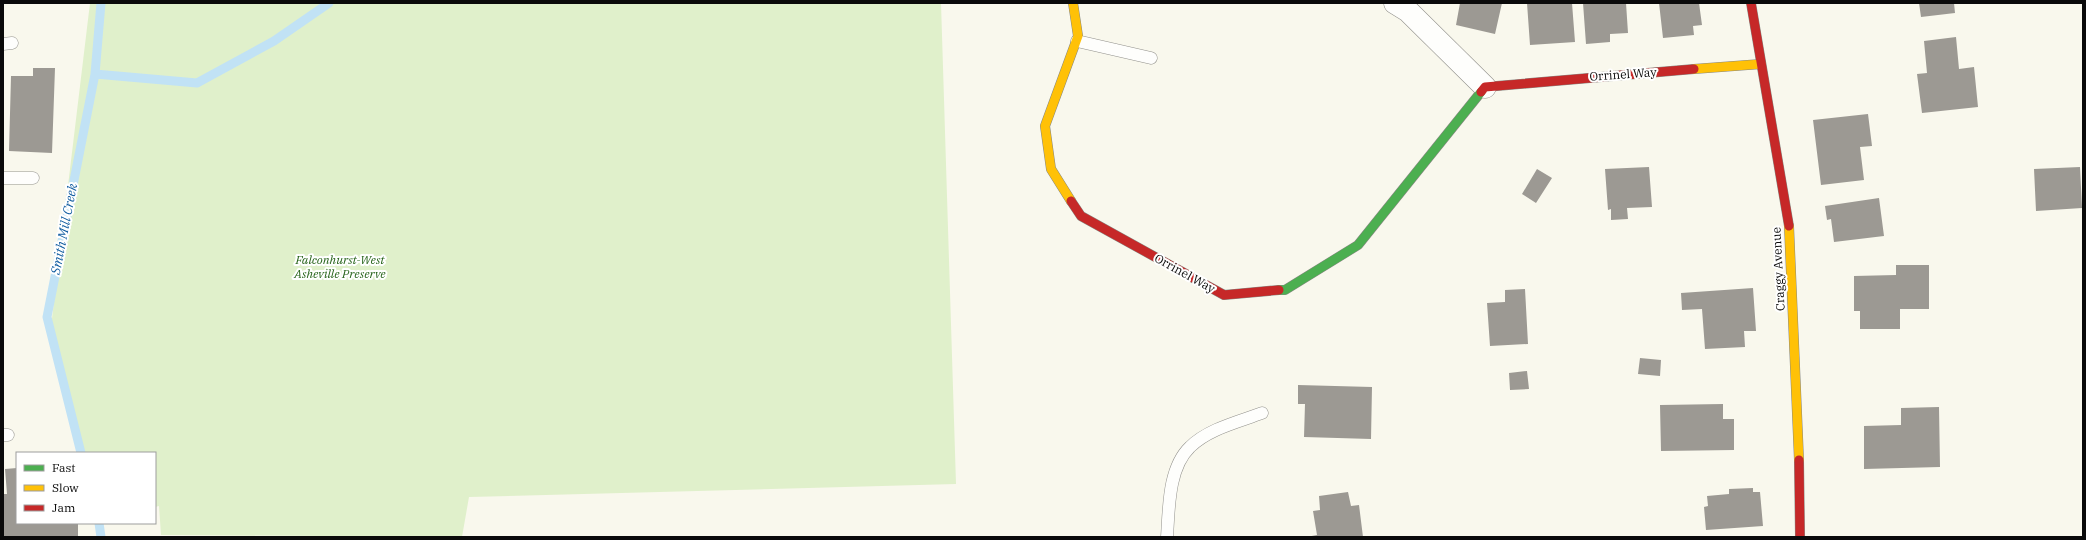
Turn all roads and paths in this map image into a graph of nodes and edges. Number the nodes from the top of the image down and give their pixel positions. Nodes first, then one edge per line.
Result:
1 (1073, 3) edge
2 (1395, 3) edge
3 (1752, 3) edge
4 (1077, 41) junction
5 (1151, 58) dead end
6 (1761, 64) junction
7 (1485, 87) junction
8 (3, 178) edge
9 (33, 178) dead end
10 (1262, 413) dead end
11 (1167, 537) edge
12 (1800, 537) edge

1 - 4 street, Orrinel Way
2 - 7 street
3 - 6 street, Craggy Avenue
4 - 5 lane
4 - 7 street, Orrinel Way
6 - 7 street, Orrinel Way
6 - 12 street, Craggy Avenue
8 - 9 lane
10 - 11 lane

